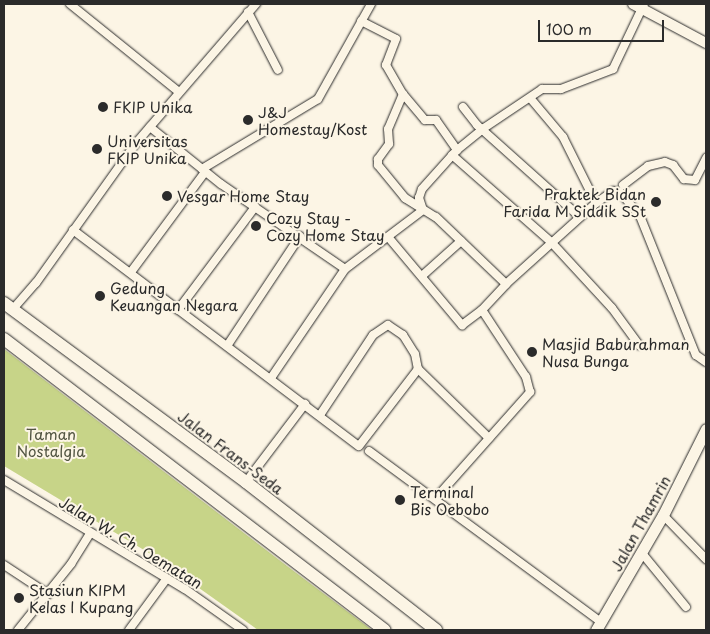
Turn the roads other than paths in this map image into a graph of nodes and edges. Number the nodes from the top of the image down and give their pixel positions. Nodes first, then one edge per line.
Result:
1 (70, 4) edge
2 (256, 4) edge
3 (371, 4) edge
4 (639, 6) edge
5 (248, 12) junction
6 (361, 21) junction
7 (706, 43) edge
8 (278, 70) dead end
9 (178, 91) junction
10 (403, 94) junction
11 (531, 99) junction
12 (463, 106) dead end
13 (150, 127) junction
14 (484, 128) junction
15 (455, 152) junction
16 (706, 158) edge
17 (203, 170) junction
18 (623, 185) dead end
19 (596, 203) junction
20 (255, 207) junction
21 (423, 210) junction
22 (580, 217) junction
23 (73, 230) junction
24 (300, 236) junction
25 (389, 238) junction
26 (461, 241) junction
27 (552, 243) junction
28 (345, 269) junction
29 (131, 272) junction
30 (422, 276) junction
31 (506, 284) junction
32 (9, 306) edge
33 (178, 310) junction
34 (482, 310) junction
35 (4, 339) edge
36 (639, 345) dead end
37 (227, 346) junction
38 (706, 362) edge
39 (418, 369) junction
40 (271, 378) junction
41 (305, 404) junction
42 (320, 415) junction
43 (706, 429) edge
44 (489, 438) junction
45 (370, 451) dead end
46 (4, 480) edge
47 (246, 482) junction
48 (436, 498) junction
49 (663, 515) junction
50 (90, 534) junction
51 (641, 552) junction
52 (706, 559) edge
53 (4, 565) edge
54 (167, 578) junction
55 (48, 594) junction
56 (686, 607) dead end
57 (599, 626) edge
58 (18, 630) edge
59 (129, 630) edge
60 (242, 630) edge
61 (385, 630) edge
62 (436, 630) edge

1 - 9 street
2 - 5 street
3 - 6 street
4 - 7 street
4 - 11 street
5 - 8 street
5 - 9 street
6 - 10 street
6 - 17 street
9 - 13 street
10 - 15 street
10 - 21 street
11 - 14 street
11 - 19 street
12 - 14 street
13 - 17 street
13 - 23 street
14 - 15 street
14 - 22 street
15 - 21 street
15 - 27 street
16 - 18 street
17 - 20 street
17 - 29 street
19 - 22 street
19 - 38 street
20 - 24 street
20 - 33 street
21 - 25 street
21 - 26 street
22 - 27 street
23 - 29 street
23 - 32 street
24 - 28 street
24 - 37 street
25 - 28 street
25 - 30 street
26 - 30 street
26 - 31 street
27 - 31 street
27 - 36 street
28 - 40 street
29 - 33 street
30 - 34 street
31 - 34 street
32 - 47 main road, Jalan Frans-Seda
33 - 37 street
34 - 44 street
35 - 61 main road
37 - 40 street
39 - 42 street
39 - 42 street
39 - 44 street
40 - 41 street
41 - 42 street
41 - 47 street
43 - 49 main road, Jalan Thamrin
44 - 48 street
45 - 48 street
46 - 50 street, Jalan W. Ch. Oematan
47 - 62 main road, Jalan Frans-Seda
48 - 57 street
49 - 51 main road, Jalan Thamrin
49 - 52 street
50 - 54 street, Jalan W. Ch. Oematan
50 - 55 street
51 - 56 street
51 - 57 main road, Jalan Thamrin
53 - 55 street
54 - 59 street
54 - 60 street, Jalan W. Ch. Oematan
55 - 58 street

